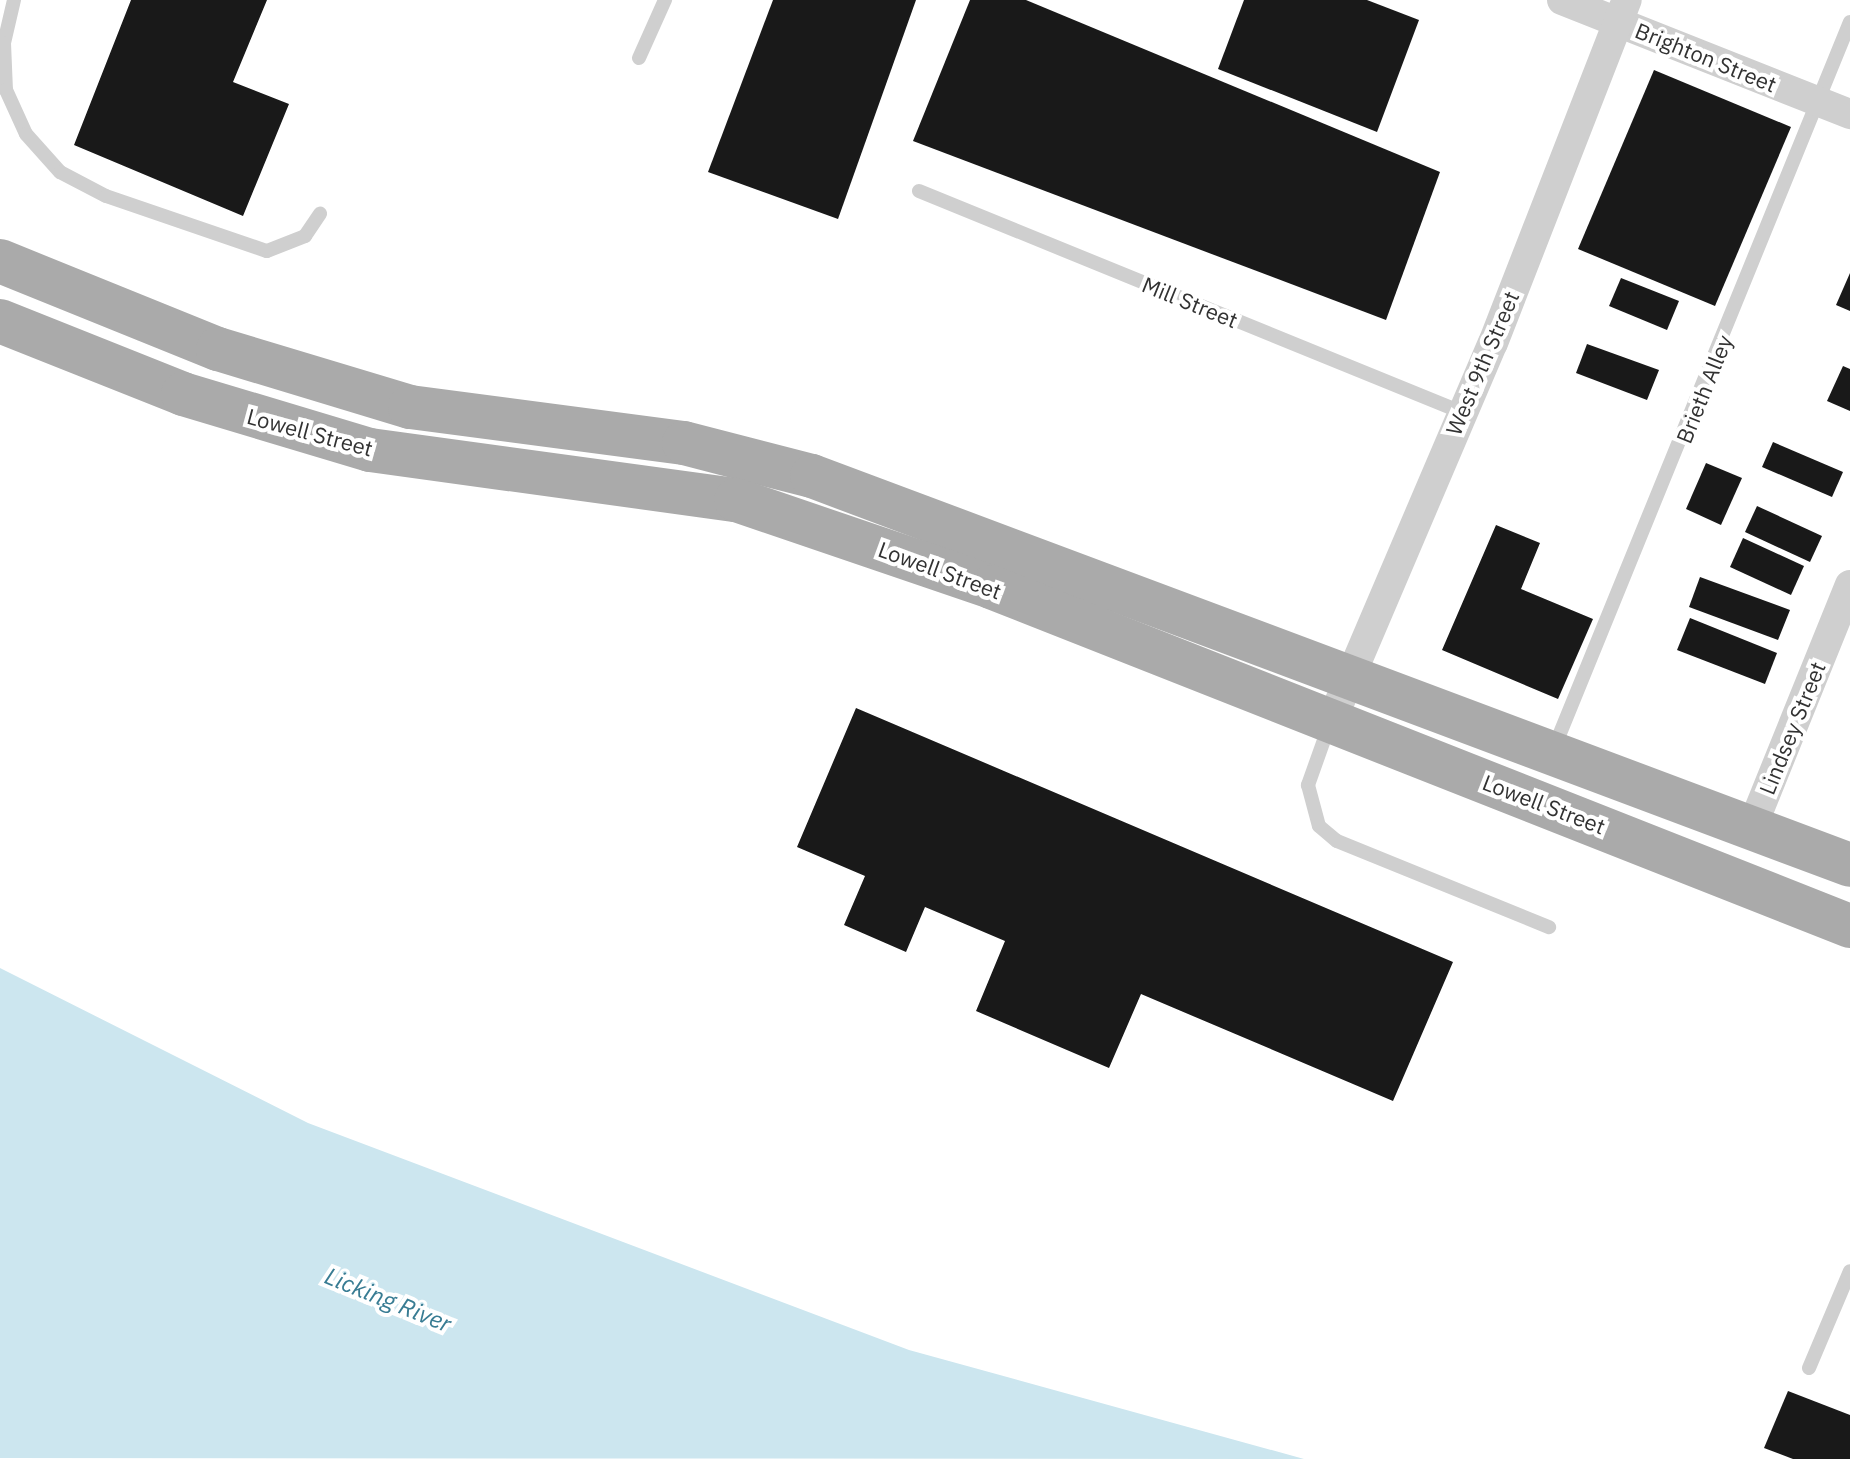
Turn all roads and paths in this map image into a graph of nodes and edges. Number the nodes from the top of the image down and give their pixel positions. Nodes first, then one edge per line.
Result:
1 (14, 0) edge
2 (665, 0) edge
3 (1562, 0) edge
4 (1622, 10) edge
5 (1850, 22) edge
6 (639, 58) dead end
7 (1818, 103) junction
8 (1850, 114) edge
9 (919, 191) dead end
10 (320, 214) dead end
11 (0, 261) edge
12 (0, 321) edge
13 (1461, 412) junction
14 (1850, 585) edge
15 (1351, 673) junction
16 (1331, 722) junction
17 (1551, 752) junction
18 (1752, 827) junction
19 (1850, 865) edge
20 (1850, 926) edge
21 (1549, 927) dead end
22 (1850, 1271) edge
23 (1809, 1368) dead end

1 - 10 lane
2 - 6 lane
3 - 4 street, Brighton Street
4 - 7 street, Brighton Street
4 - 13 street, West 9th Street
5 - 7 lane, Brieth Alley
7 - 8 street, Brighton Street
7 - 17 lane, Brieth Alley
9 - 13 lane, Mill Street
11 - 15 main road, Lowell Street
12 - 16 main road, Lowell Street
13 - 15 street, West 9th Street
14 - 18 street, Lindsey Street
15 - 16 street, West 9th Street
15 - 17 main road, Lowell Street
16 - 20 main road, Lowell Street
16 - 21 lane
17 - 18 main road, Lowell Street
18 - 19 main road, Lowell Street
22 - 23 lane

